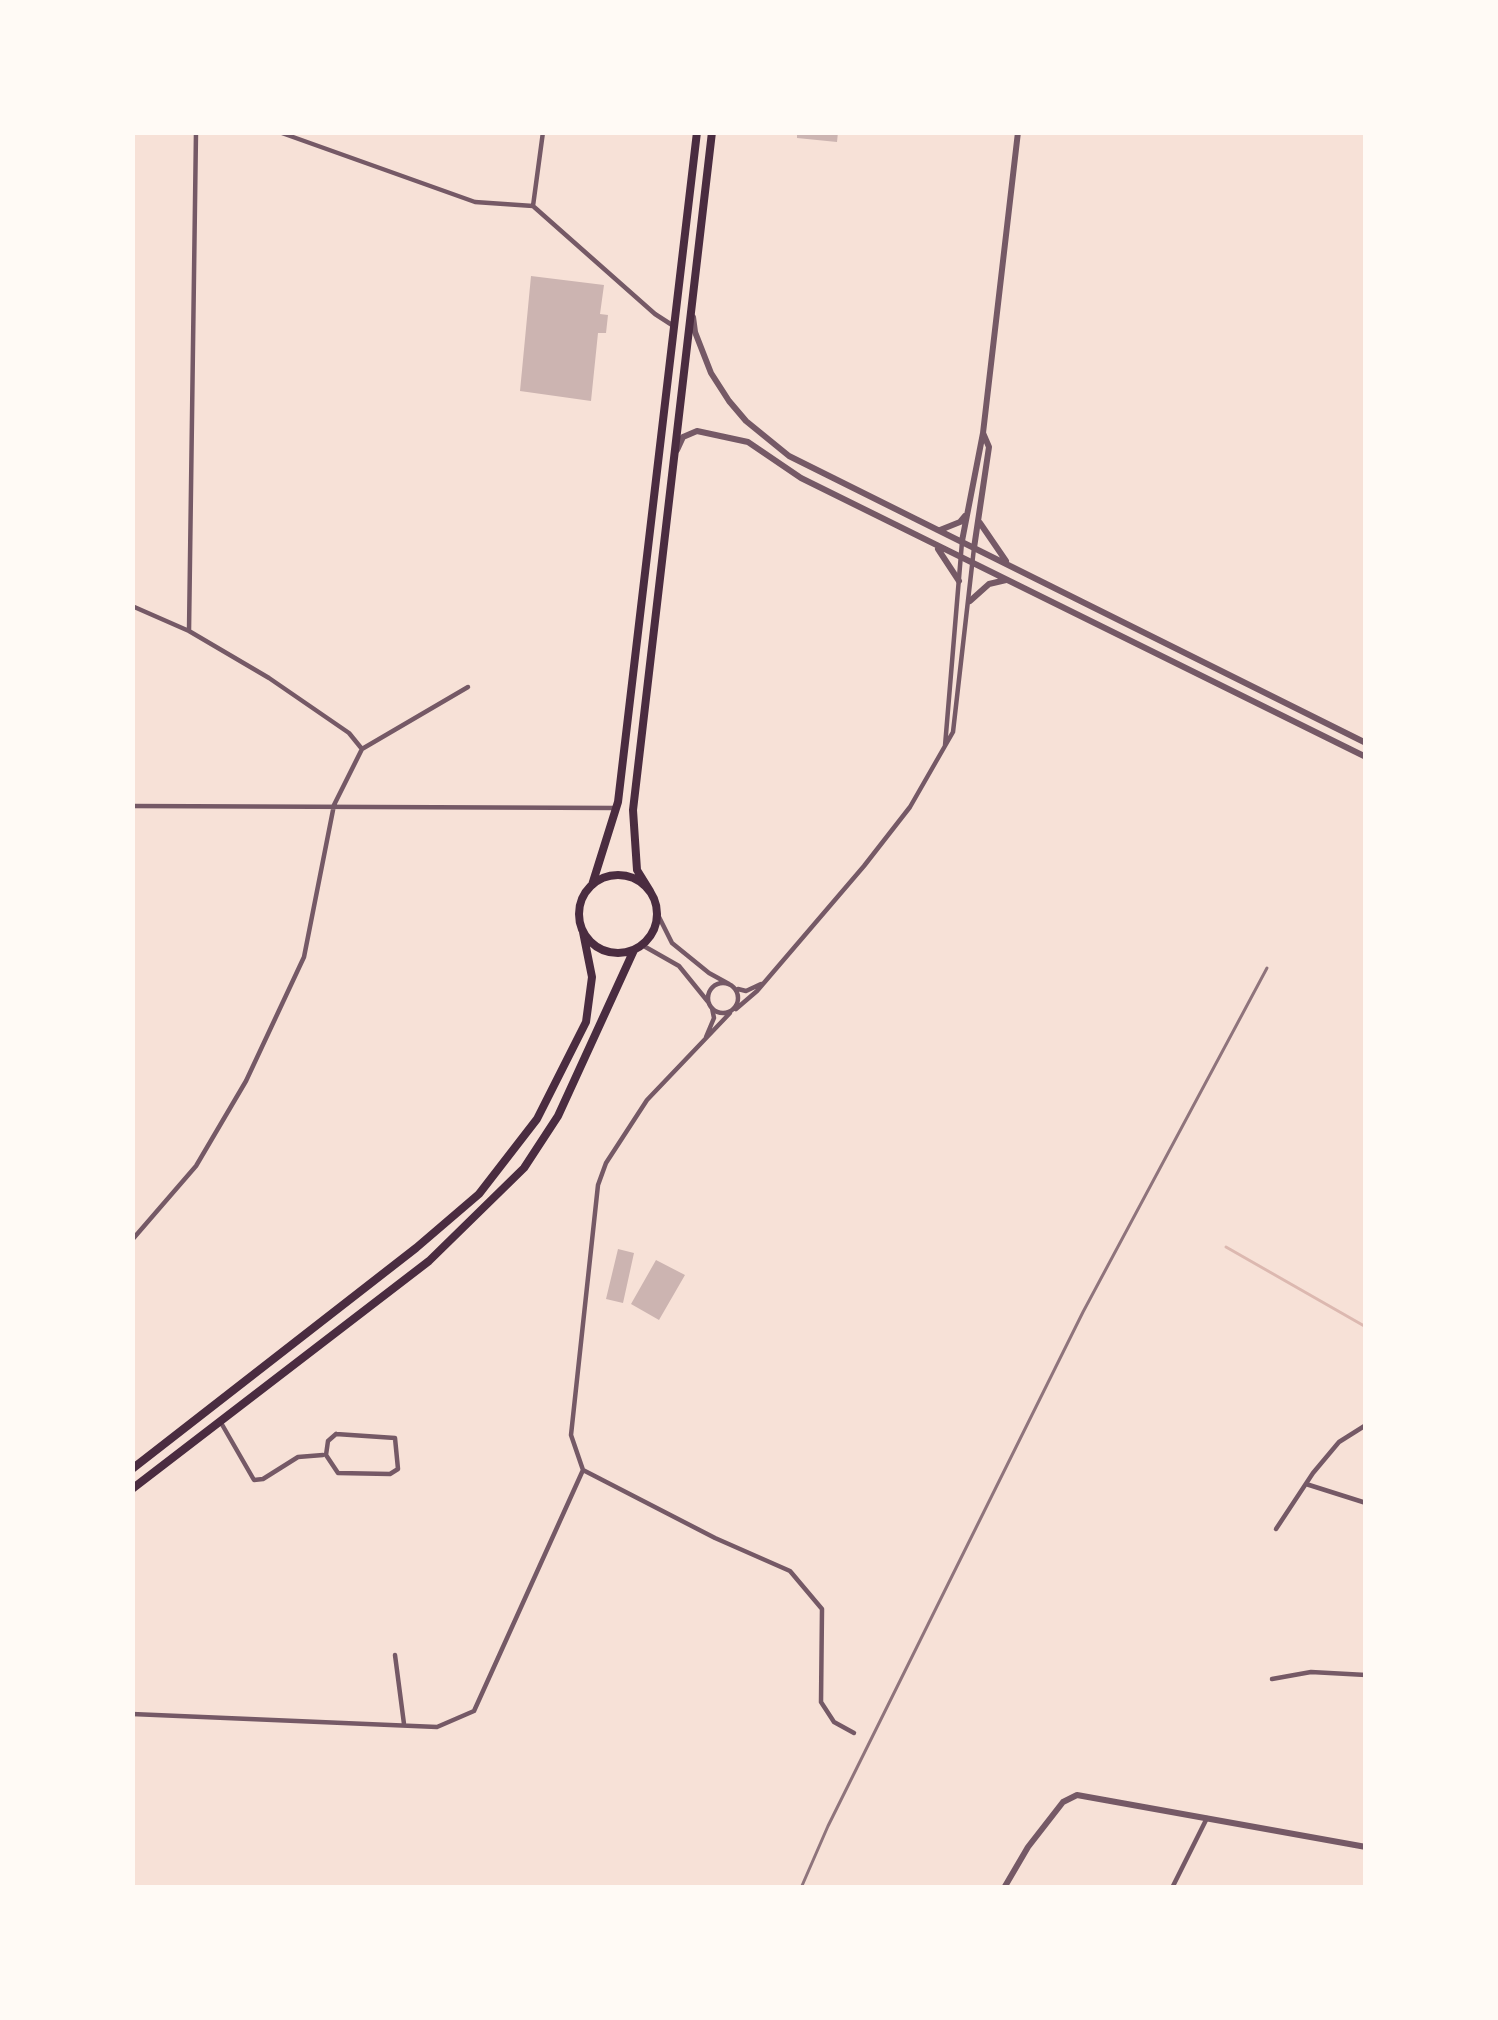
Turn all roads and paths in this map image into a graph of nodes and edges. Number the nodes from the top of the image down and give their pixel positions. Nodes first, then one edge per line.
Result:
1 (196, 132) edge
2 (279, 132) edge
3 (543, 132) edge
4 (697, 132) edge
5 (712, 132) edge
6 (1018, 132) edge
7 (533, 206) junction
8 (692, 304) junction
9 (672, 325) junction
10 (983, 433) junction
11 (674, 459) junction
12 (967, 513) junction
13 (978, 520) junction
14 (938, 530) junction
15 (962, 542) junction
16 (936, 546) junction
17 (974, 548) junction
18 (961, 559) junction
19 (973, 564) junction
20 (1008, 565) junction
21 (1006, 580) junction
22 (959, 581) junction
23 (970, 601) junction
24 (132, 606) edge
25 (189, 631) junction
26 (468, 687) dead end
27 (1366, 743) edge
28 (945, 746) junction
29 (362, 749) junction
30 (1366, 757) edge
31 (334, 805) junction
32 (132, 806) edge
33 (617, 808) junction
34 (592, 885) junction
35 (650, 891) junction
36 (658, 915) junction
37 (583, 932) junction
38 (638, 948) junction
39 (766, 981) junction
40 (731, 985) junction
41 (711, 1005) junction
42 (733, 1011) junction
43 (706, 1036) junction
44 (132, 1240) edge
45 (220, 1421) junction
46 (1366, 1425) edge
47 (326, 1455) junction
48 (132, 1469) edge
49 (583, 1471) junction
50 (1306, 1484) junction
51 (132, 1489) edge
52 (1366, 1503) edge
53 (1276, 1528) dead end
54 (395, 1655) dead end
55 (1366, 1675) edge
56 (1272, 1678) dead end
57 (132, 1714) edge
58 (404, 1724) junction
59 (854, 1733) dead end
60 (1207, 1818) junction
61 (1366, 1847) edge
62 (1004, 1888) edge
63 (1172, 1888) edge

1 - 25 street
2 - 7 street
3 - 7 street
4 - 9 main road
5 - 8 main road
6 - 10 street
7 - 9 street
8 - 11 main road
8 - 14 street
9 - 33 main road
10 - 12 street
10 - 13 street
11 - 16 street
11 - 35 main road
12 - 14 street
12 - 15 street
13 - 17 street
13 - 20 street
14 - 15 street
15 - 17 street
15 - 18 street
16 - 18 street
16 - 22 street
17 - 19 street
17 - 20 street
18 - 19 street
18 - 22 street
19 - 21 street
19 - 23 street
20 - 27 street
21 - 23 street
21 - 30 street
22 - 28 street
23 - 28 street
24 - 25 street
25 - 29 street
26 - 29 street
28 - 39 street
29 - 31 street
31 - 32 street
31 - 33 street
31 - 44 street
33 - 34 main road
34 - 35 main road
34 - 37 main road
35 - 36 main road
36 - 38 main road
36 - 40 street
37 - 38 main road
37 - 48 main road
38 - 41 street
38 - 45 main road
39 - 40 street
39 - 42 street
40 - 41 street
40 - 42 street
41 - 42 street
41 - 43 street
42 - 43 street
43 - 49 street
45 - 47 street
45 - 51 main road
46 - 50 street
47 - 47 street
49 - 58 street
49 - 59 street
50 - 52 street
50 - 53 street
54 - 58 street
55 - 56 street
57 - 58 street
60 - 61 street
60 - 62 street
60 - 63 street

